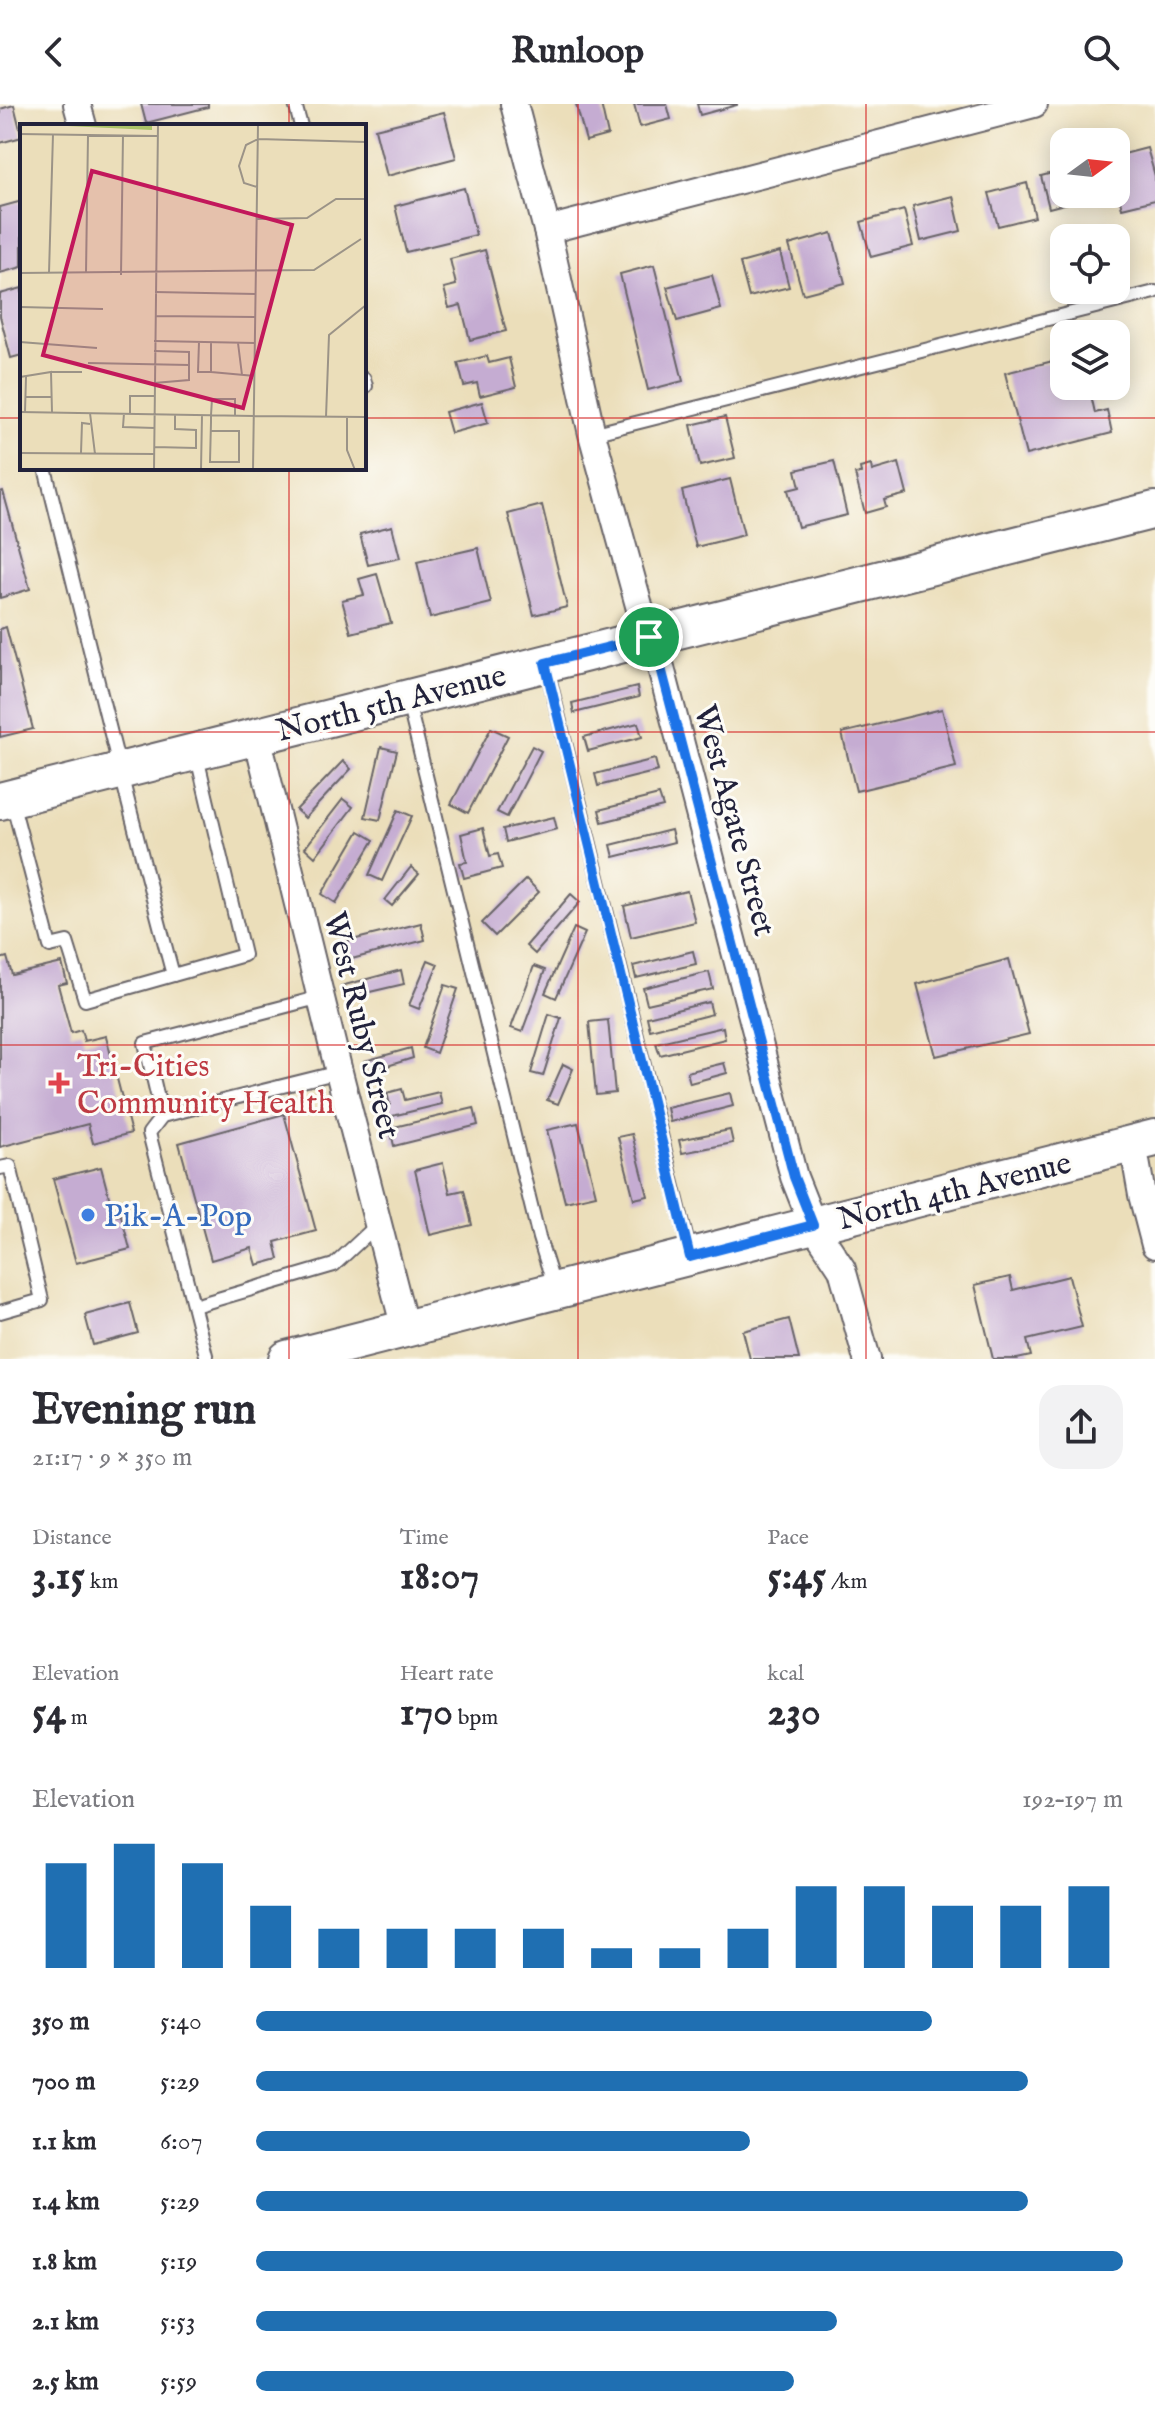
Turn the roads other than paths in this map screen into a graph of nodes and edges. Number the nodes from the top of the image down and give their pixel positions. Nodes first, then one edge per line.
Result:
1 (77, 104) edge
2 (295, 104) edge
3 (514, 104) edge
4 (1034, 104) edge
5 (82, 124) edge
6 (300, 124) edge
7 (547, 230) junction
8 (1155, 292) edge
9 (592, 434) junction
10 (45, 470) edge
11 (1155, 510) edge
12 (649, 637) junction
13 (545, 663) junction
14 (407, 698) junction
15 (257, 736) junction
16 (195, 752) junction
17 (120, 771) junction
18 (6, 800) edge
19 (173, 975) junction
20 (321, 997) junction
21 (339, 1072) junction
22 (162, 1116) junction
23 (1144, 1141) edge
24 (0, 1168) edge
25 (378, 1224) junction
26 (813, 1225) junction
27 (1155, 1245) edge
28 (690, 1257) junction
29 (556, 1291) junction
30 (194, 1306) junction
31 (0, 1312) edge
32 (405, 1329) junction
33 (207, 1359) edge
34 (287, 1359) edge
35 (867, 1359) edge

1 - 5 street
2 - 6 lane
3 - 7 street, West Agate Street
4 - 7 street
7 - 9 street, West Agate Street
8 - 9 lane
9 - 12 street, West Agate Street
10 - 17 lane
11 - 12 street, North 5th Avenue
12 - 13 street, North 5th Avenue
12 - 26 street, West Agate Street
13 - 14 street, North 5th Avenue
13 - 28 lane
14 - 15 street, North 5th Avenue
14 - 29 lane
15 - 16 street, North 5th Avenue
15 - 20 street, West Ruby Street
16 - 17 street, North 5th Avenue
16 - 19 lane
17 - 18 street, North 5th Avenue
17 - 19 lane
18 - 19 lane
20 - 21 street, West Ruby Street
20 - 22 lane
21 - 22 lane
21 - 25 street, West Ruby Street
22 - 30 lane
23 - 26 street, North 4th Avenue
23 - 27 street
24 - 31 lane
25 - 30 lane
25 - 32 street, West Ruby Street
26 - 28 street, North 4th Avenue
26 - 35 street, West Agate Street
28 - 29 street, North 4th Avenue
29 - 32 street, North 4th Avenue
30 - 33 lane
32 - 34 street, North 4th Avenue

